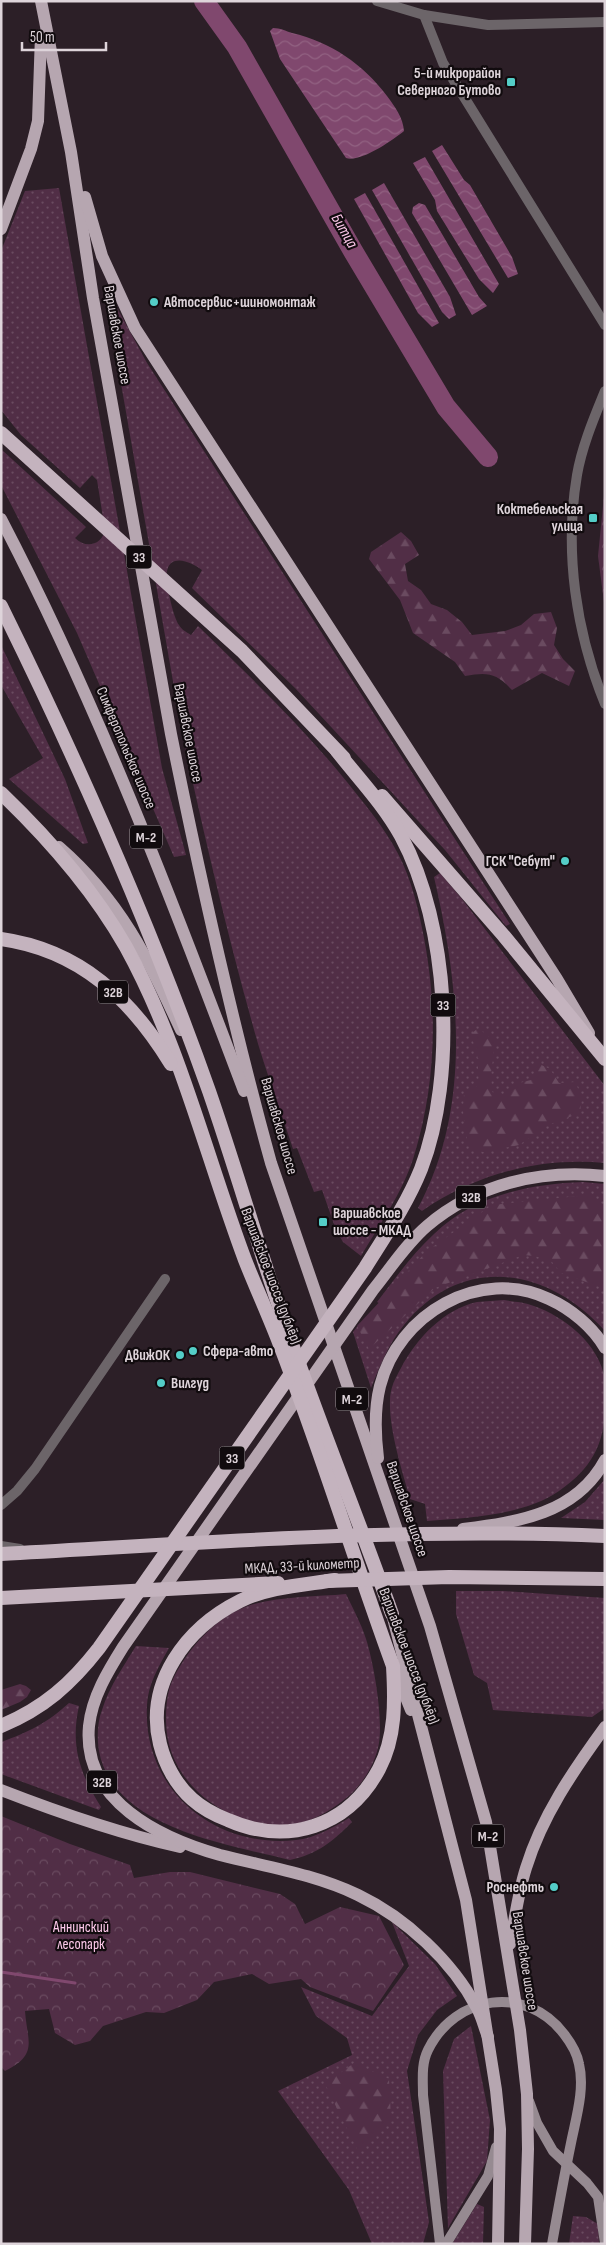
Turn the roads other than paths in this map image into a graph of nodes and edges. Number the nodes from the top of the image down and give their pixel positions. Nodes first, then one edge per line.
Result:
1 (41, 1) edge
2 (377, 1) edge
3 (424, 15) junction
4 (605, 22) edge
5 (71, 152) junction
6 (1, 229) edge
7 (605, 325) edge
8 (605, 391) edge
9 (1, 424) edge
10 (1, 433) edge
11 (35, 464) junction
12 (1, 519) edge
13 (1, 606) edge
14 (605, 704) edge
15 (337, 751) junction
16 (1, 793) edge
17 (38, 829) junction
18 (148, 931) junction
19 (1, 939) edge
20 (162, 991) junction
21 (175, 1057) junction
22 (605, 1059) edge
23 (209, 1092) junction
24 (188, 1093) junction
25 (271, 1163) junction
26 (605, 1176) edge
27 (165, 1279) dead end
28 (605, 1348) edge
29 (605, 1460) edge
30 (387, 1500) junction
31 (1, 1505) edge
32 (391, 1535) junction
33 (605, 1536) edge
34 (1, 1546) edge
35 (64, 1551) junction
36 (1, 1554) edge
37 (335, 1580) junction
38 (605, 1580) edge
39 (1, 1598) edge
40 (392, 1614) joint
41 (393, 1666) junction
42 (1, 1726) edge
43 (605, 1727) edge
44 (430, 1757) junction
45 (1, 1790) edge
46 (222, 1855) junction
47 (508, 1954) junction
48 (488, 2037) junction
49 (527, 2094) junction
50 (500, 2129) junction
51 (439, 2233) junction
52 (605, 2243) edge
53 (436, 2244) edge
54 (440, 2244) edge
55 (446, 2244) edge
56 (498, 2244) edge
57 (525, 2244) edge
58 (552, 2244) edge

1 - 5 main road, Варшавское шоссе
1 - 6 main road
2 - 3 street
3 - 4 street
3 - 7 street
5 - 22 main road
5 - 25 main road, Варшавское шоссе
8 - 14 street
9 - 11 main road
10 - 11 highway, 33
11 - 15 highway, 33
12 - 25 main road, Симферопольское шоссе / М-2
13 - 18 highway, М-2
15 - 22 highway, 33
15 - 42 highway, 33
16 - 17 highway
17 - 20 main road
17 - 21 highway, Варшавское шоссе (дублёр)
18 - 20 street
18 - 23 highway, М-2
19 - 24 highway, 32B
20 - 21 street
20 - 23 main road
21 - 24 highway, Варшавское шоссе (дублёр)
23 - 40 highway, М-2
24 - 41 highway, Варшавское шоссе (дублёр)
25 - 30 main road, Варшавское шоссе / М-2
26 - 46 main road, 32B
27 - 31 street
28 - 30 main road
29 - 32 main road
30 - 47 main road, Варшавское шоссе / М-2
32 - 33 highway, МКАД, 33-й километр
32 - 35 highway, МКАД, 33-й километр
34 - 35 street
35 - 36 highway, МКАД, 33-й километр
37 - 38 highway, МКАД, 33-й километр
37 - 39 highway, МКАД, 33-й километр
37 - 41 highway
40 - 44 main road, М-2
41 - 44 main road, Варшавское шоссе (дублёр)
43 - 47 main road
44 - 48 main road, М-2
45 - 46 main road
46 - 48 main road
47 - 49 main road, Варшавское шоссе / М-2
48 - 50 main road
49 - 52 main road
49 - 57 main road, Варшавское шоссе
50 - 55 main road
50 - 56 main road
51 - 53 street
51 - 54 main road
51 - 58 main road

